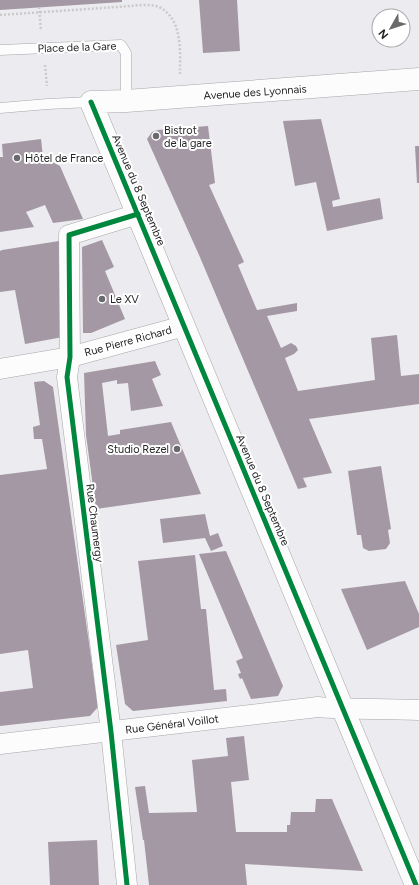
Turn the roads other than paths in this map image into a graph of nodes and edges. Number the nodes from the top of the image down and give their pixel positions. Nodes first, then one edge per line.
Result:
1 (0, 50) edge
2 (419, 79) edge
3 (126, 101) junction
4 (91, 102) junction
5 (0, 108) edge
6 (138, 214) junction
7 (184, 326) junction
8 (70, 357) junction
9 (0, 369) edge
10 (343, 709) junction
11 (419, 710) edge
12 (111, 732) junction
13 (0, 744) edge
14 (127, 885) edge
15 (416, 885) edge

1 - 3 lane, Place de la Gare
2 - 3 street, Avenue des Lyonnais
3 - 4 street, Avenue des Lyonnais
4 - 5 lane
4 - 6 street, Avenue du 8 Septembre
6 - 7 street, Avenue du 8 Septembre
6 - 8 street, Rue Chaumergy
7 - 8 street, Rue Pierre Richard
7 - 10 street, Avenue du 8 Septembre
8 - 9 street, Rue Pierre Richard
8 - 12 street, Rue Chaumergy
10 - 11 street, Rue Général Voillot
10 - 12 street, Rue Général Voillot
10 - 15 street, Avenue du 8 Septembre
12 - 13 street, Rue Général Voillot
12 - 14 street, Rue Chaumergy

